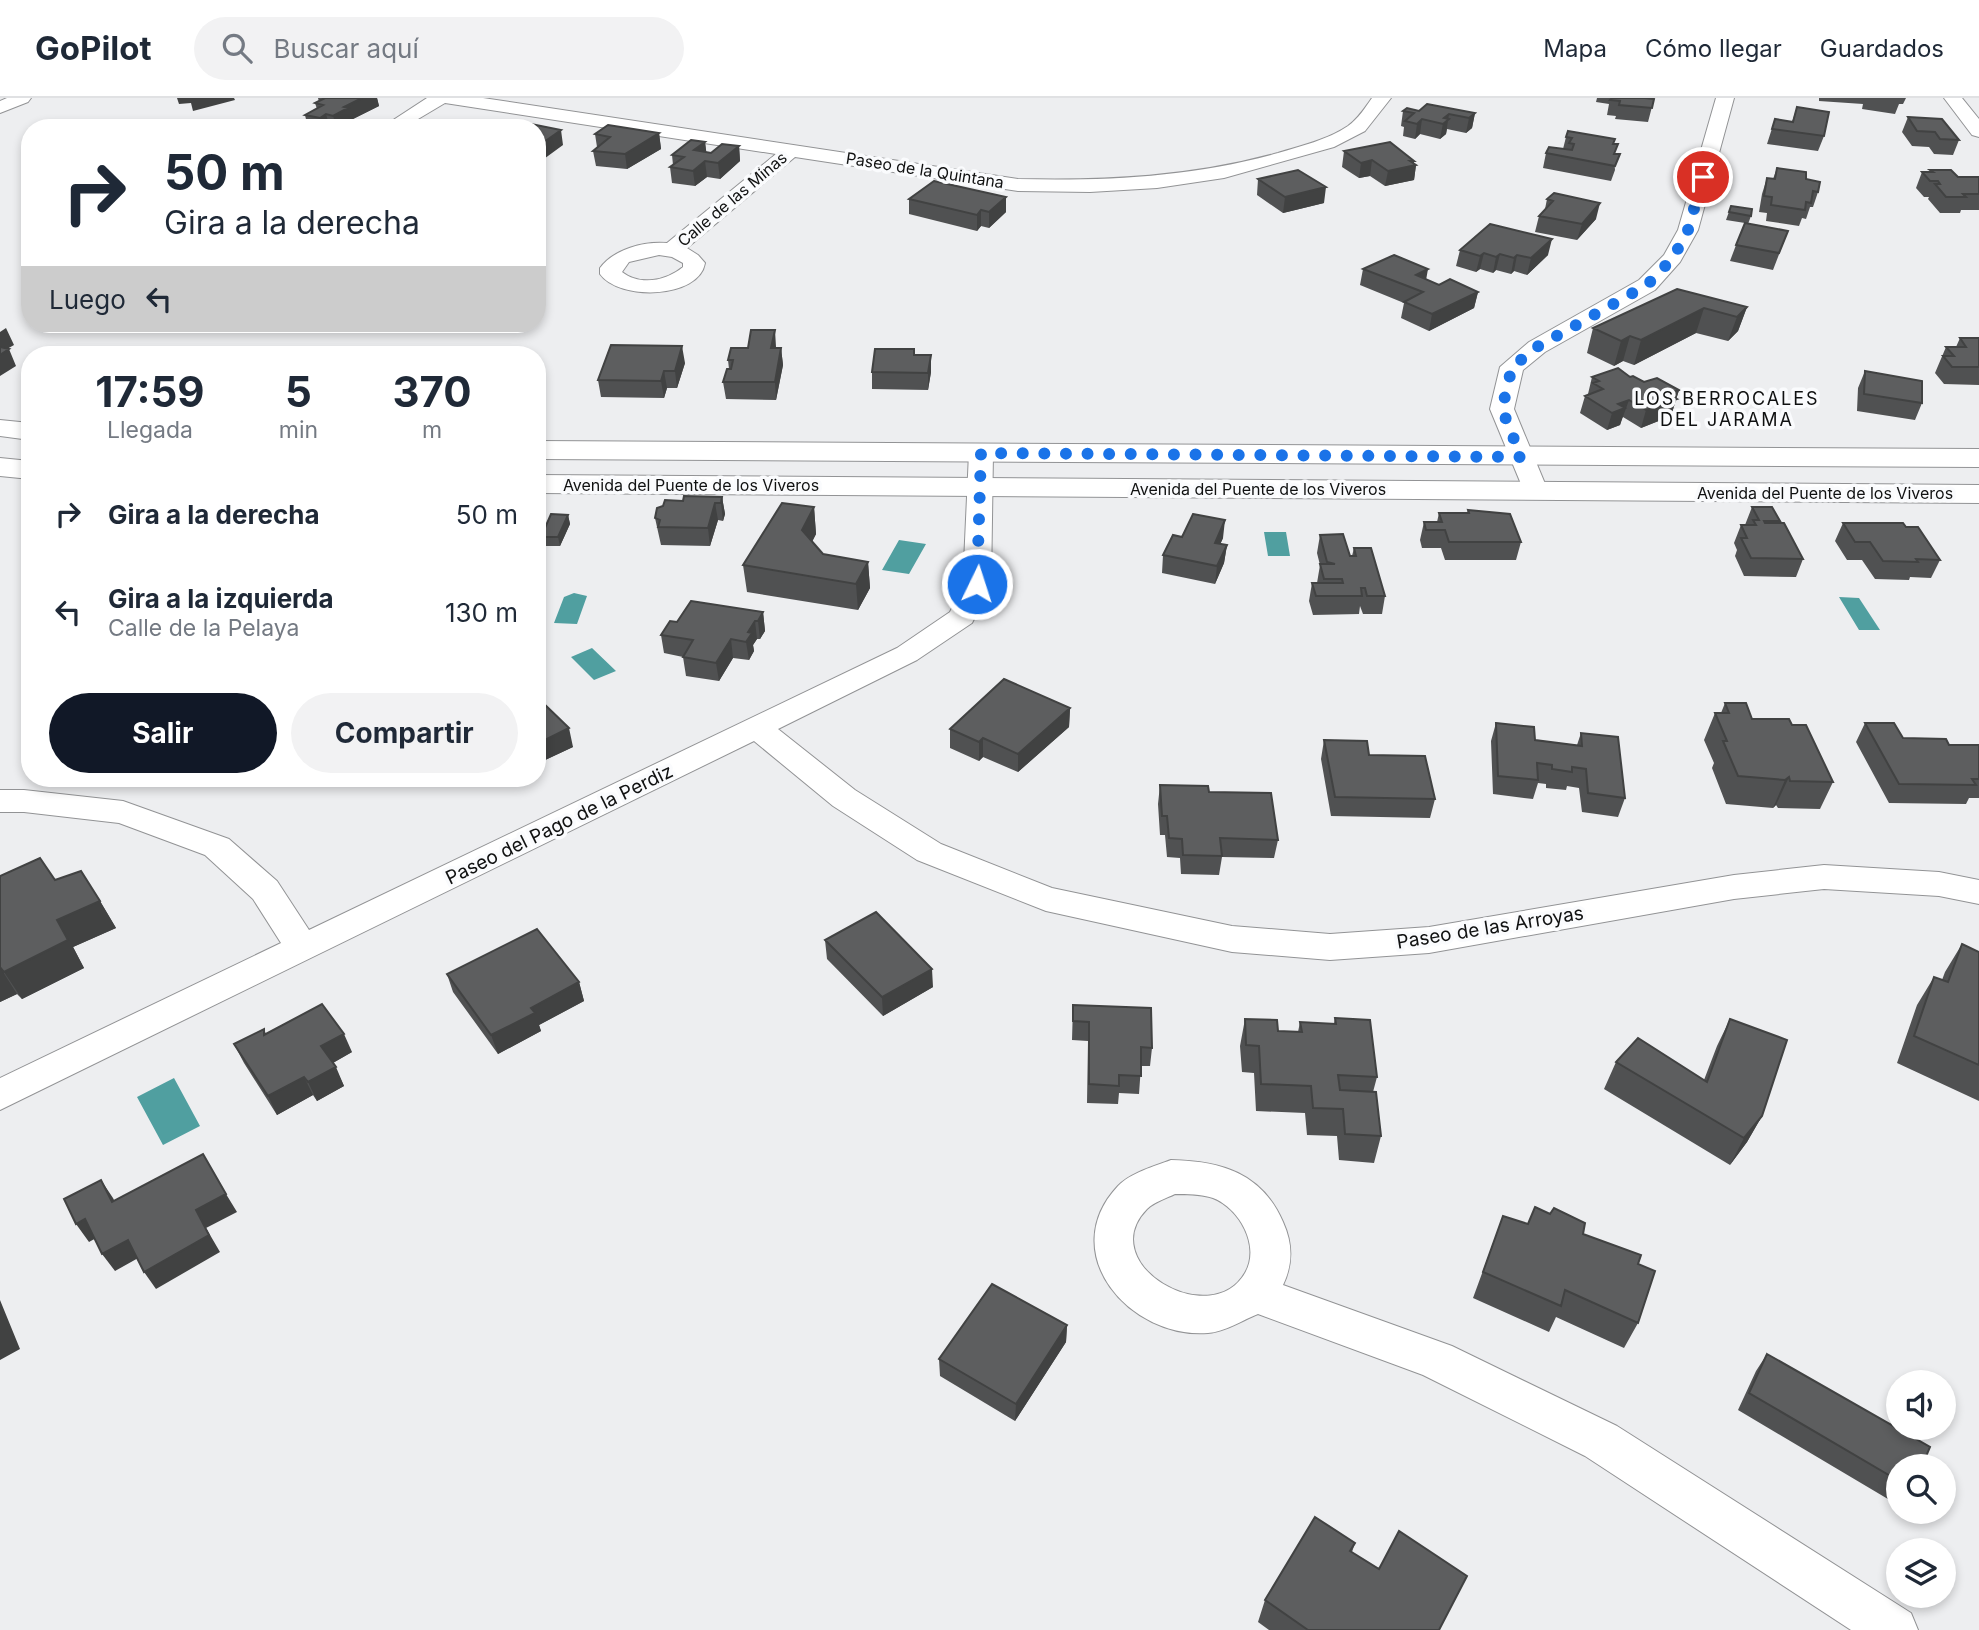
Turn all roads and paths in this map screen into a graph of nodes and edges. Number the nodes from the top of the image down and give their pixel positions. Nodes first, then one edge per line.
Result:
1 (22, 98) edge
2 (440, 98) edge
3 (448, 98) edge
4 (1382, 98) edge
5 (1725, 98) edge
6 (1952, 98) edge
7 (0, 108) edge
8 (405, 119) edge
9 (1979, 131) edge
10 (793, 149) junction
11 (671, 250) dead end
12 (0, 428) edge
13 (21, 431) edge
14 (546, 450) edge
15 (981, 453) junction
16 (1521, 457) junction
17 (1979, 458) edge
18 (0, 467) edge
19 (21, 469) edge
20 (546, 484) edge
21 (981, 487) junction
22 (1535, 491) junction
23 (1979, 494) edge
24 (758, 728) junction
25 (0, 801) edge
26 (1979, 892) edge
27 (302, 947) junction
28 (0, 1094) edge
29 (1254, 1294) dead end
30 (1894, 1630) edge

1 - 7 street
2 - 8 street
3 - 10 street, Paseo de la Quintana
4 - 10 street, Paseo de la Quintana
5 - 16 street
6 - 9 street
10 - 11 street, Calle de las Minas
12 - 13 street
14 - 15 street, Avenida del Puente de los Viveros
15 - 16 street, Avenida del Puente de los Viveros
15 - 21 street, Paseo del Pago de la Perdiz
16 - 17 street, Avenida del Puente de los Viveros
16 - 22 street
18 - 19 street
20 - 21 street, Avenida del Puente de los Viveros
21 - 22 street, Avenida del Puente de los Viveros
21 - 24 street, Paseo del Pago de la Perdiz
22 - 23 street, Avenida del Puente de los Viveros
24 - 26 street, Paseo de las Arroyas
24 - 27 street, Paseo del Pago de la Perdiz
25 - 27 street
27 - 28 street, Paseo del Pago de la Perdiz
29 - 30 street

